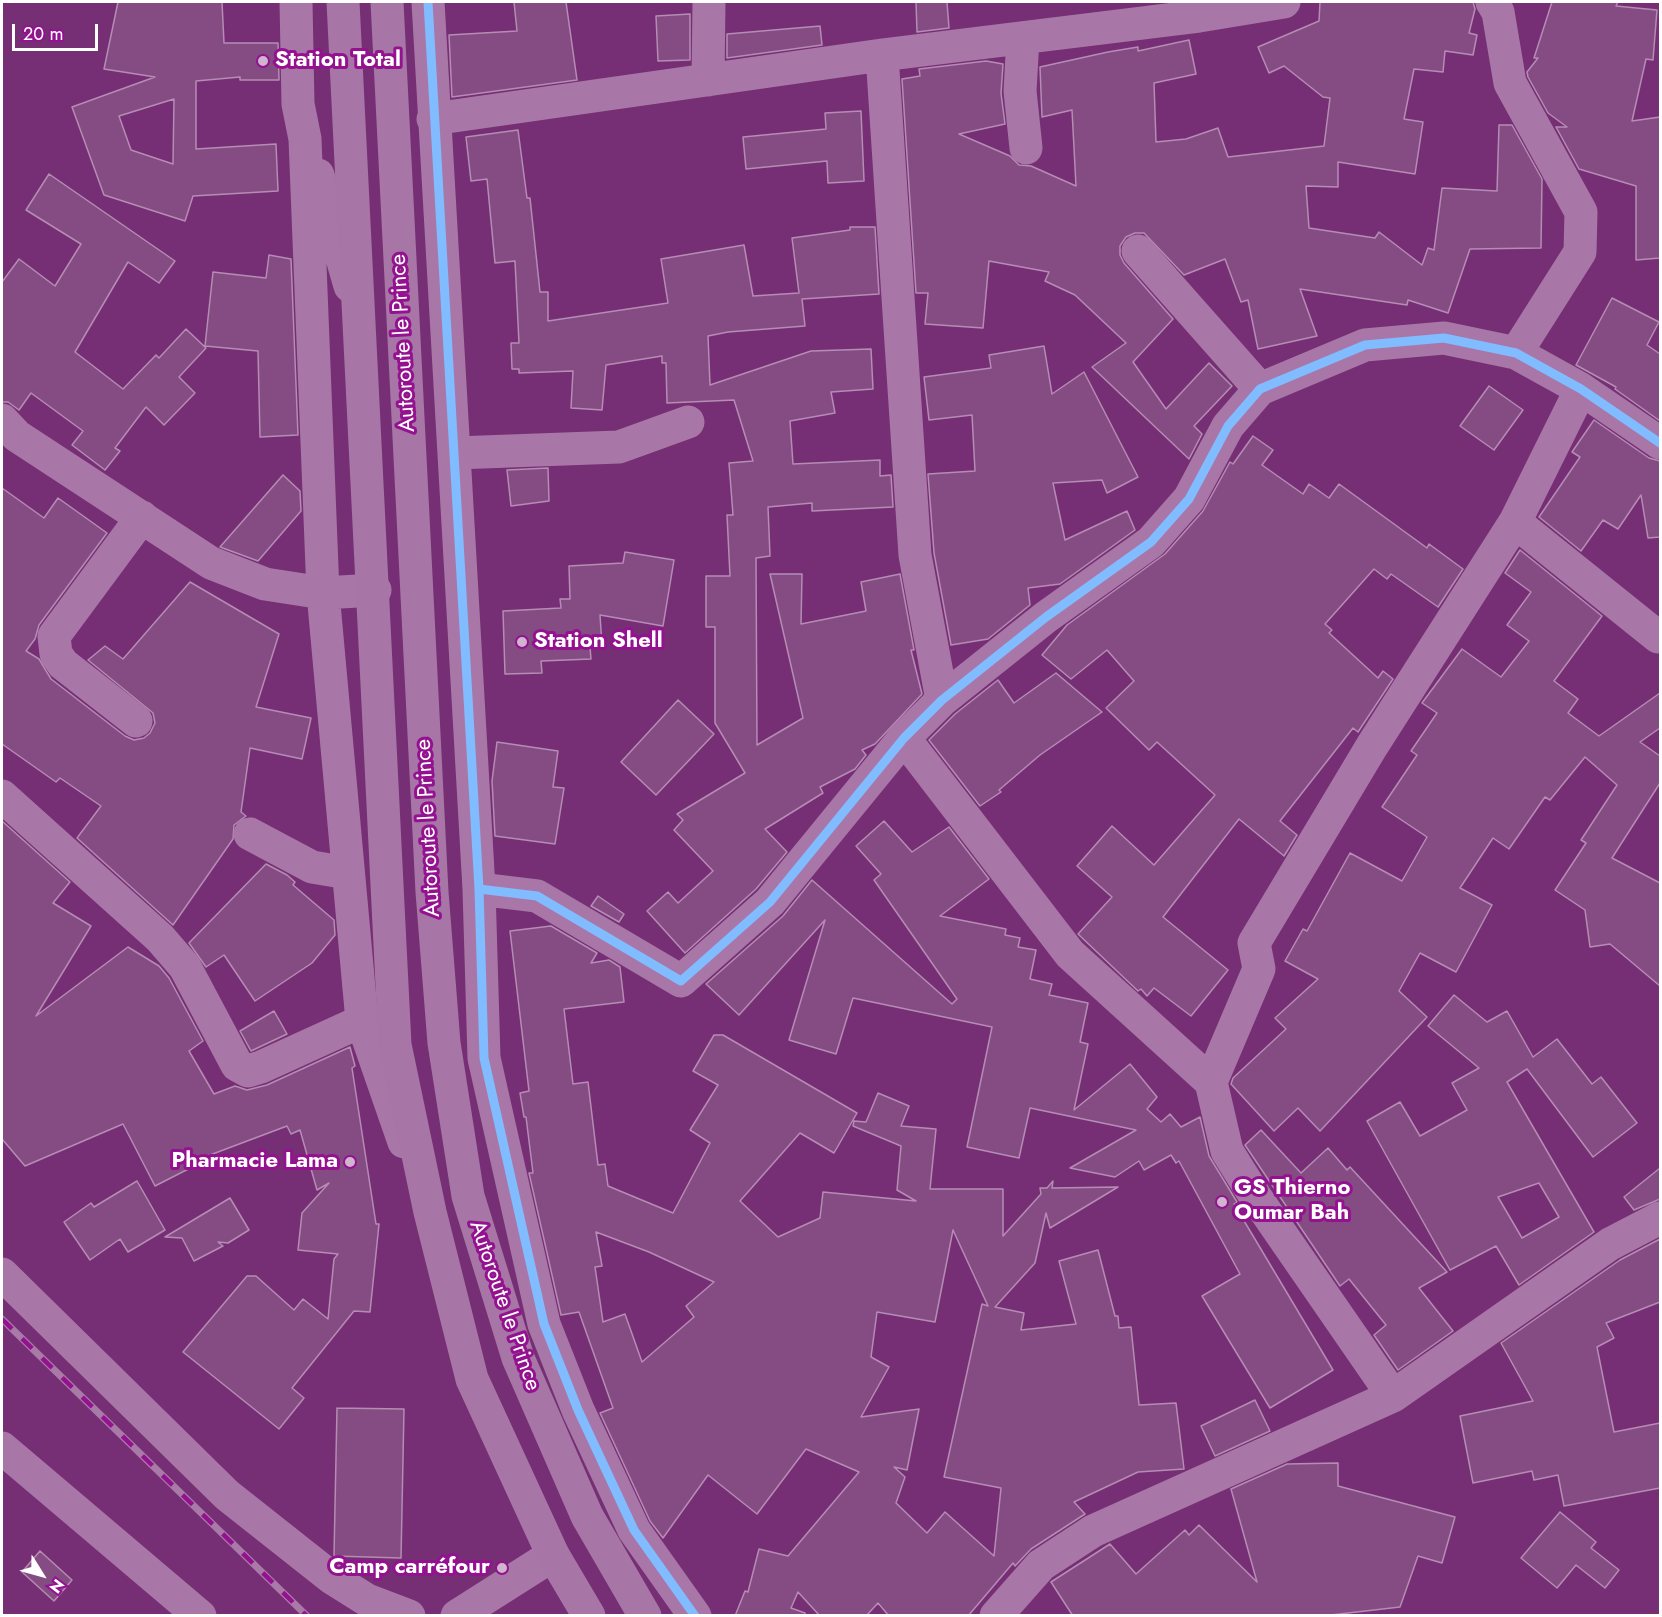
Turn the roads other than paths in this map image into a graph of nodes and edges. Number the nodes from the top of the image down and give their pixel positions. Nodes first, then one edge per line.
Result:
1 (296, 2) edge
2 (343, 2) edge
3 (387, 2) edge
4 (428, 2) edge
5 (709, 2) edge
6 (1284, 2) edge
7 (1492, 2) edge
8 (1023, 38) junction
9 (882, 55) junction
10 (708, 80) junction
11 (433, 119) junction
12 (305, 139) junction
13 (1026, 148) dead end
14 (1138, 251) dead end
15 (361, 326) junction
16 (1516, 353) junction
17 (1260, 389) junction
18 (1581, 389) junction
19 (688, 422) dead end
20 (7, 437) edge
21 (1660, 443) edge
22 (455, 453) junction
23 (141, 517) junction
24 (1515, 522) junction
25 (375, 590) junction
26 (323, 593) junction
27 (1658, 637) dead end
28 (942, 700) junction
29 (135, 721) dead end
30 (904, 738) junction
31 (2, 796) edge
32 (250, 834) dead end
33 (348, 873) junction
34 (479, 889) junction
35 (362, 1022) junction
36 (1211, 1082) junction
37 (430, 1212) junction
38 (1660, 1218) edge
39 (2, 1274) edge
40 (1393, 1396) junction
41 (2, 1448) edge
42 (553, 1555) junction
43 (200, 1616) edge
44 (409, 1616) edge
45 (457, 1616) edge
46 (589, 1616) edge
47 (645, 1616) edge
48 (695, 1616) edge
49 (996, 1616) edge

1 - 12 street
2 - 15 main road, Autoroute le Prince
3 - 47 main road, Autoroute le Prince
4 - 11 street
5 - 10 street
6 - 8 street
7 - 16 street
8 - 9 street
8 - 13 street
9 - 10 street
9 - 28 street
10 - 11 street
11 - 22 street
12 - 15 street
12 - 26 street
14 - 17 street
15 - 25 main road, Autoroute le Prince
16 - 17 street
16 - 18 street
17 - 28 street
18 - 21 street
18 - 24 street
19 - 22 street
20 - 23 street
22 - 34 street
23 - 26 street
23 - 29 street
24 - 27 street
24 - 36 street
25 - 26 street
25 - 37 main road, Autoroute le Prince
26 - 33 street
28 - 30 street
30 - 34 street
30 - 36 street
31 - 35 street
32 - 33 street
33 - 35 street
34 - 48 street
35 - 37 street
36 - 40 street
37 - 42 main road, Autoroute le Prince
38 - 40 street
39 - 44 street
40 - 49 street
41 - 43 street
42 - 45 street
42 - 46 main road, Autoroute le Prince

